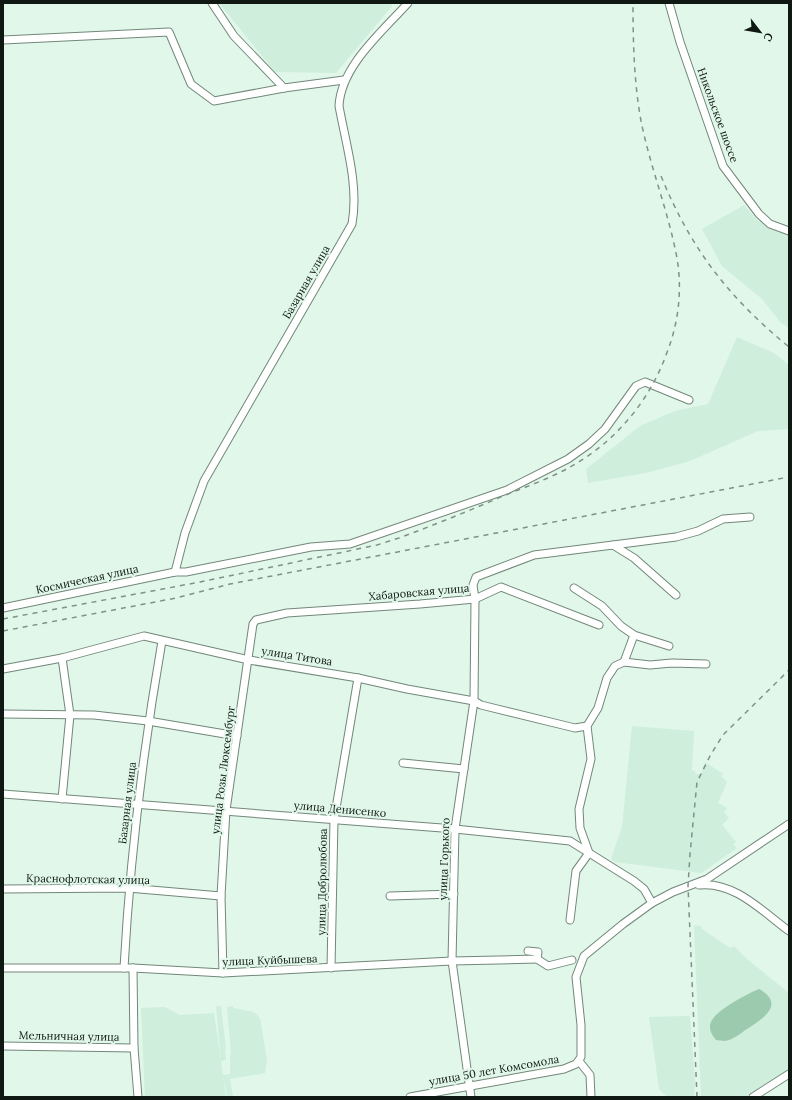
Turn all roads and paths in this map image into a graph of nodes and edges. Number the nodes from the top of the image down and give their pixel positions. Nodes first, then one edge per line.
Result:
1 (212, 3) edge
2 (408, 3) edge
3 (669, 3) edge
4 (3, 40) edge
5 (344, 80) junction
6 (284, 88) junction
7 (789, 231) edge
8 (689, 400) dead end
9 (750, 517) dead end
10 (612, 544) junction
11 (175, 572) junction
12 (574, 588) dead end
13 (676, 595) dead end
14 (475, 599) junction
15 (3, 608) edge
16 (256, 620) joint
17 (599, 625) dead end
18 (634, 635) junction
19 (162, 641) junction
20 (670, 646) dead end
21 (62, 658) junction
22 (249, 660) junction
23 (624, 662) junction
24 (706, 664) dead end
25 (3, 669) edge
26 (358, 678) junction
27 (474, 701) junction
28 (3, 714) edge
29 (70, 715) junction
30 (148, 721) junction
31 (588, 726) junction
32 (238, 736) junction
33 (403, 763) dead end
34 (464, 769) junction
35 (3, 794) edge
36 (62, 799) junction
37 (138, 805) junction
38 (226, 810) junction
39 (334, 820) junction
40 (789, 824) edge
41 (455, 829) junction
42 (589, 852) junction
43 (688, 886) junction
44 (128, 888) junction
45 (3, 889) edge
46 (454, 894) junction
47 (221, 896) junction
48 (390, 896) dead end
49 (652, 904) junction
50 (570, 920) dead end
51 (789, 931) edge
52 (528, 951) dead end
53 (537, 959) junction
54 (572, 960) dead end
55 (452, 961) junction
56 (3, 968) edge
57 (124, 968) junction
58 (132, 968) junction
59 (332, 968) junction
60 (223, 973) junction
61 (3, 1046) edge
62 (134, 1048) junction
63 (579, 1061) junction
64 (789, 1074) edge
65 (468, 1086) junction
66 (138, 1097) edge
67 (410, 1097) edge
68 (471, 1097) edge
69 (591, 1097) edge
70 (753, 1097) edge

1 - 6 street
2 - 5 street, Базарная улица
3 - 7 street, Никольское шоссе
4 - 6 street
5 - 6 street
5 - 11 street, Базарная улица
8 - 11 street, Космическая улица
9 - 10 street
10 - 13 street
10 - 14 street, улица Горького
11 - 15 street, Космическая улица
12 - 18 street
14 - 16 street, Хабаровская улица
14 - 17 street, Хабаровская улица
14 - 27 street, улица Горького
16 - 22 street, улица Розы Люксембург
18 - 20 street
18 - 23 street
19 - 21 street, улица Титова
19 - 22 street, улица Титова
19 - 30 street, Базарная улица
21 - 25 street, улица Титова
21 - 29 street
22 - 26 street, улица Титова
22 - 32 street, улица Розы Люксембург
23 - 24 street
23 - 31 street
26 - 27 street, улица Титова
26 - 39 street, улица Добролюбова
27 - 31 street, улица Титова
27 - 34 street, улица Горького
28 - 29 street
29 - 30 street
29 - 36 street
30 - 32 street
30 - 37 street, Базарная улица
31 - 42 street
32 - 38 street, улица Розы Люксембург
33 - 34 street
34 - 41 street, улица Горького
35 - 36 street, улица Денисенко
36 - 37 street, улица Денисенко
37 - 38 street, улица Денисенко
37 - 44 street, Базарная улица
38 - 39 street, улица Денисенко
38 - 47 street, улица Розы Люксембург
39 - 41 street, улица Денисенко
39 - 59 street, улица Добролюбова
40 - 43 street
41 - 42 street, улица Денисенко
41 - 46 street, улица Горького
42 - 49 street, улица Денисенко
42 - 50 street
43 - 49 street
43 - 51 street
44 - 45 street, Краснофлотская улица
44 - 47 street, Краснофлотская улица
44 - 57 street, Базарная улица
46 - 48 street
46 - 55 street, улица Горького
47 - 60 street, улица Розы Люксембург
49 - 63 street
52 - 53 street, улица Куйбышева
53 - 54 street, улица Куйбышева
53 - 55 street, улица Куйбышева
55 - 59 street, улица Куйбышева
55 - 65 street, улица Горького
56 - 57 street, улица Куйбышева
57 - 58 street, улица Куйбышева
58 - 60 street, улица Куйбышева
58 - 62 street
59 - 60 street, улица Куйбышева
61 - 62 street, Мельничная улица
62 - 66 street
63 - 65 street, улица 50 лет Комсомола
63 - 69 street
64 - 70 street
65 - 67 street, улица 50 лет Комсомола
65 - 68 street, улица Горького

